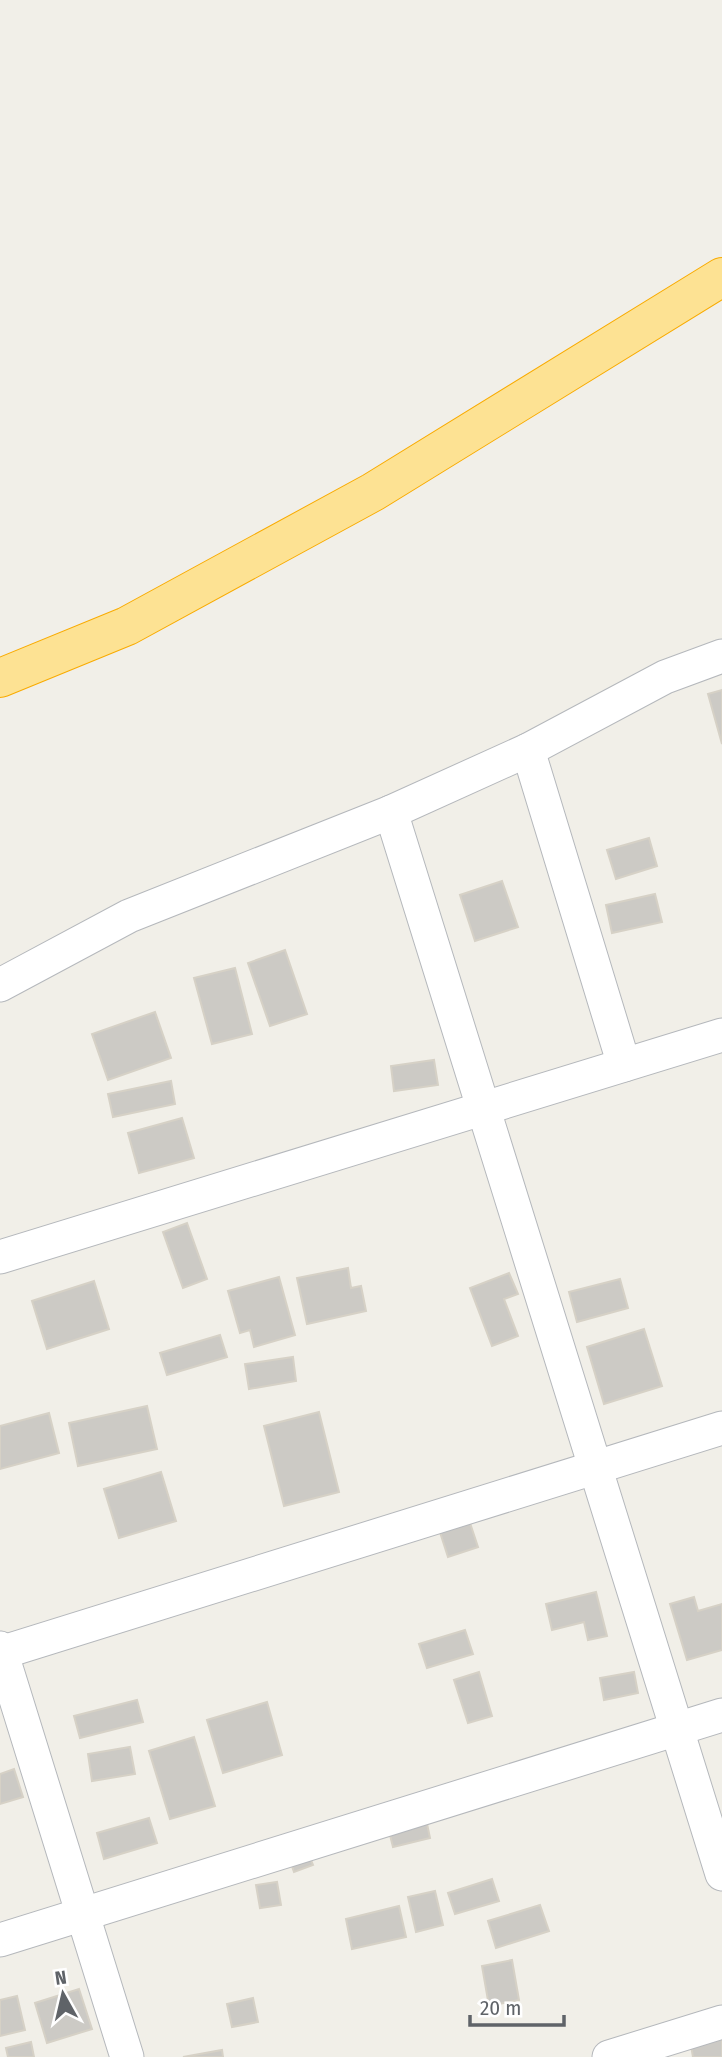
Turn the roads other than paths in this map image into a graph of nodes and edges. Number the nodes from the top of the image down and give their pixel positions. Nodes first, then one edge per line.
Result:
1 (722, 277) edge
2 (722, 656) edge
3 (0, 678) edge
4 (528, 750) junction
5 (391, 812) junction
6 (0, 985) edge
7 (722, 1035) edge
8 (624, 1065) junction
9 (483, 1108) junction
10 (0, 1257) edge
11 (722, 1428) edge
12 (595, 1468) junction
13 (0, 1651) edge
14 (722, 1715) edge
15 (678, 1729) junction
16 (722, 1874) edge
17 (84, 1914) junction
18 (0, 1940) edge
19 (722, 2022) edge
20 (127, 2057) edge
21 (609, 2057) edge

1 - 3 highway
2 - 4 street
4 - 5 street
4 - 8 street
5 - 6 street
5 - 9 street
7 - 8 street
8 - 9 street
9 - 10 street
9 - 12 street
11 - 12 street
12 - 13 street
12 - 15 street
13 - 17 street
14 - 15 street
15 - 16 street
15 - 17 street
17 - 18 street
17 - 20 street
19 - 21 street

